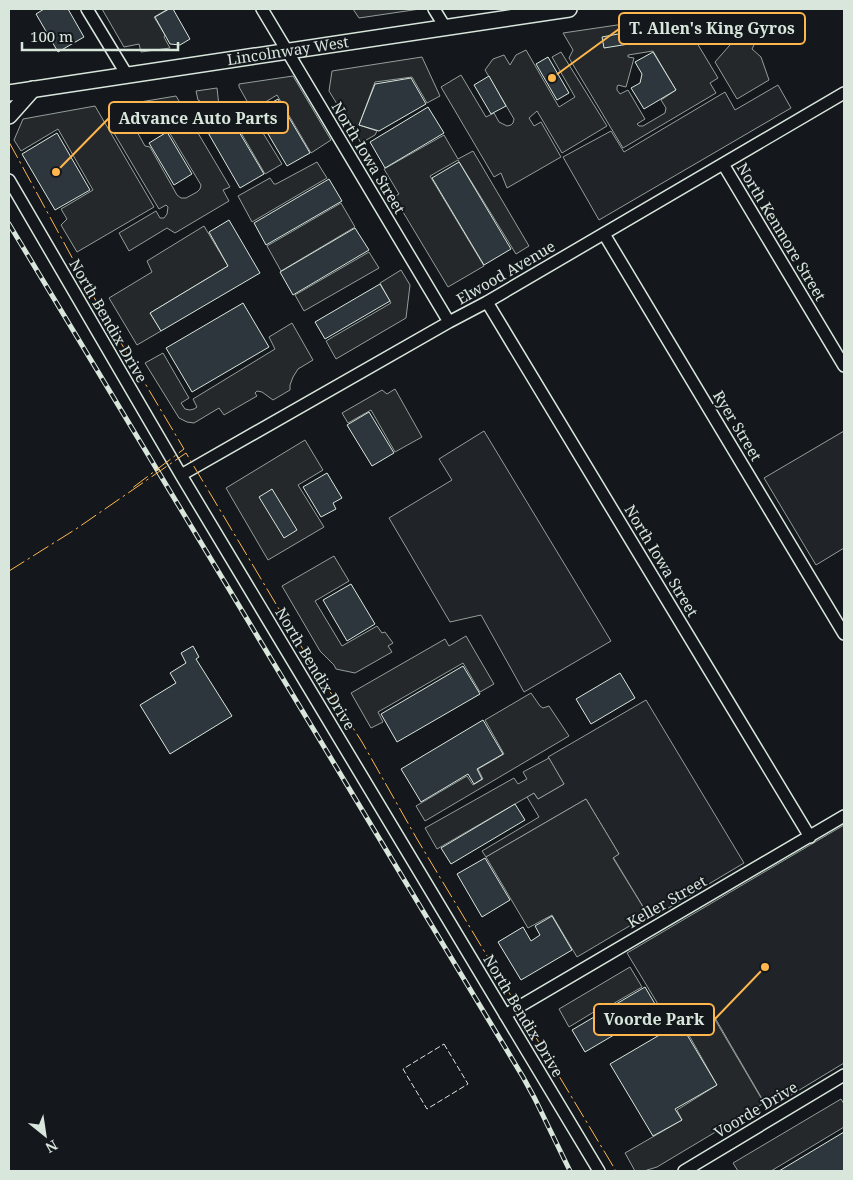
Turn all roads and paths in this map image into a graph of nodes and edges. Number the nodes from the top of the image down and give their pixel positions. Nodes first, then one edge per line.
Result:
1 (87, 9) edge
2 (262, 9) edge
3 (434, 9) edge
4 (568, 9) edge
5 (445, 27) junction
6 (286, 51) junction
7 (126, 75) junction
8 (33, 89) junction
9 (9, 93) edge
10 (844, 93) edge
11 (9, 116) edge
12 (723, 164) junction
13 (9, 180) edge
14 (604, 234) junction
15 (487, 302) junction
16 (449, 322) junction
17 (844, 366) edge
18 (181, 475) junction
19 (844, 634) edge
20 (844, 816) edge
21 (810, 837) junction
22 (505, 1015) junction
23 (844, 1075) edge
24 (599, 1171) edge
25 (684, 1171) edge

1 - 7 street
2 - 6 street, North Iowa Street
3 - 5 street
4 - 5 main road, Lincolnway West
5 - 6 main road, Lincolnway West
6 - 7 main road, Lincolnway West
6 - 16 street, North Iowa Street
7 - 8 main road, Lincolnway West
8 - 9 main road, Lincolnway West
8 - 11 main road
10 - 12 street, Elwood Avenue
12 - 14 street, Elwood Avenue
12 - 17 street, North Kenmore Street
13 - 18 street, North Bendix Drive
14 - 15 street, Elwood Avenue
14 - 19 street, Ryer Street
15 - 16 street, Elwood Avenue
15 - 21 street, North Iowa Street
16 - 18 street, Elwood Avenue
18 - 22 street, North Bendix Drive
20 - 21 street, Keller Street
21 - 22 street, Keller Street
22 - 24 street, North Bendix Drive
23 - 25 street, Voorde Drive

